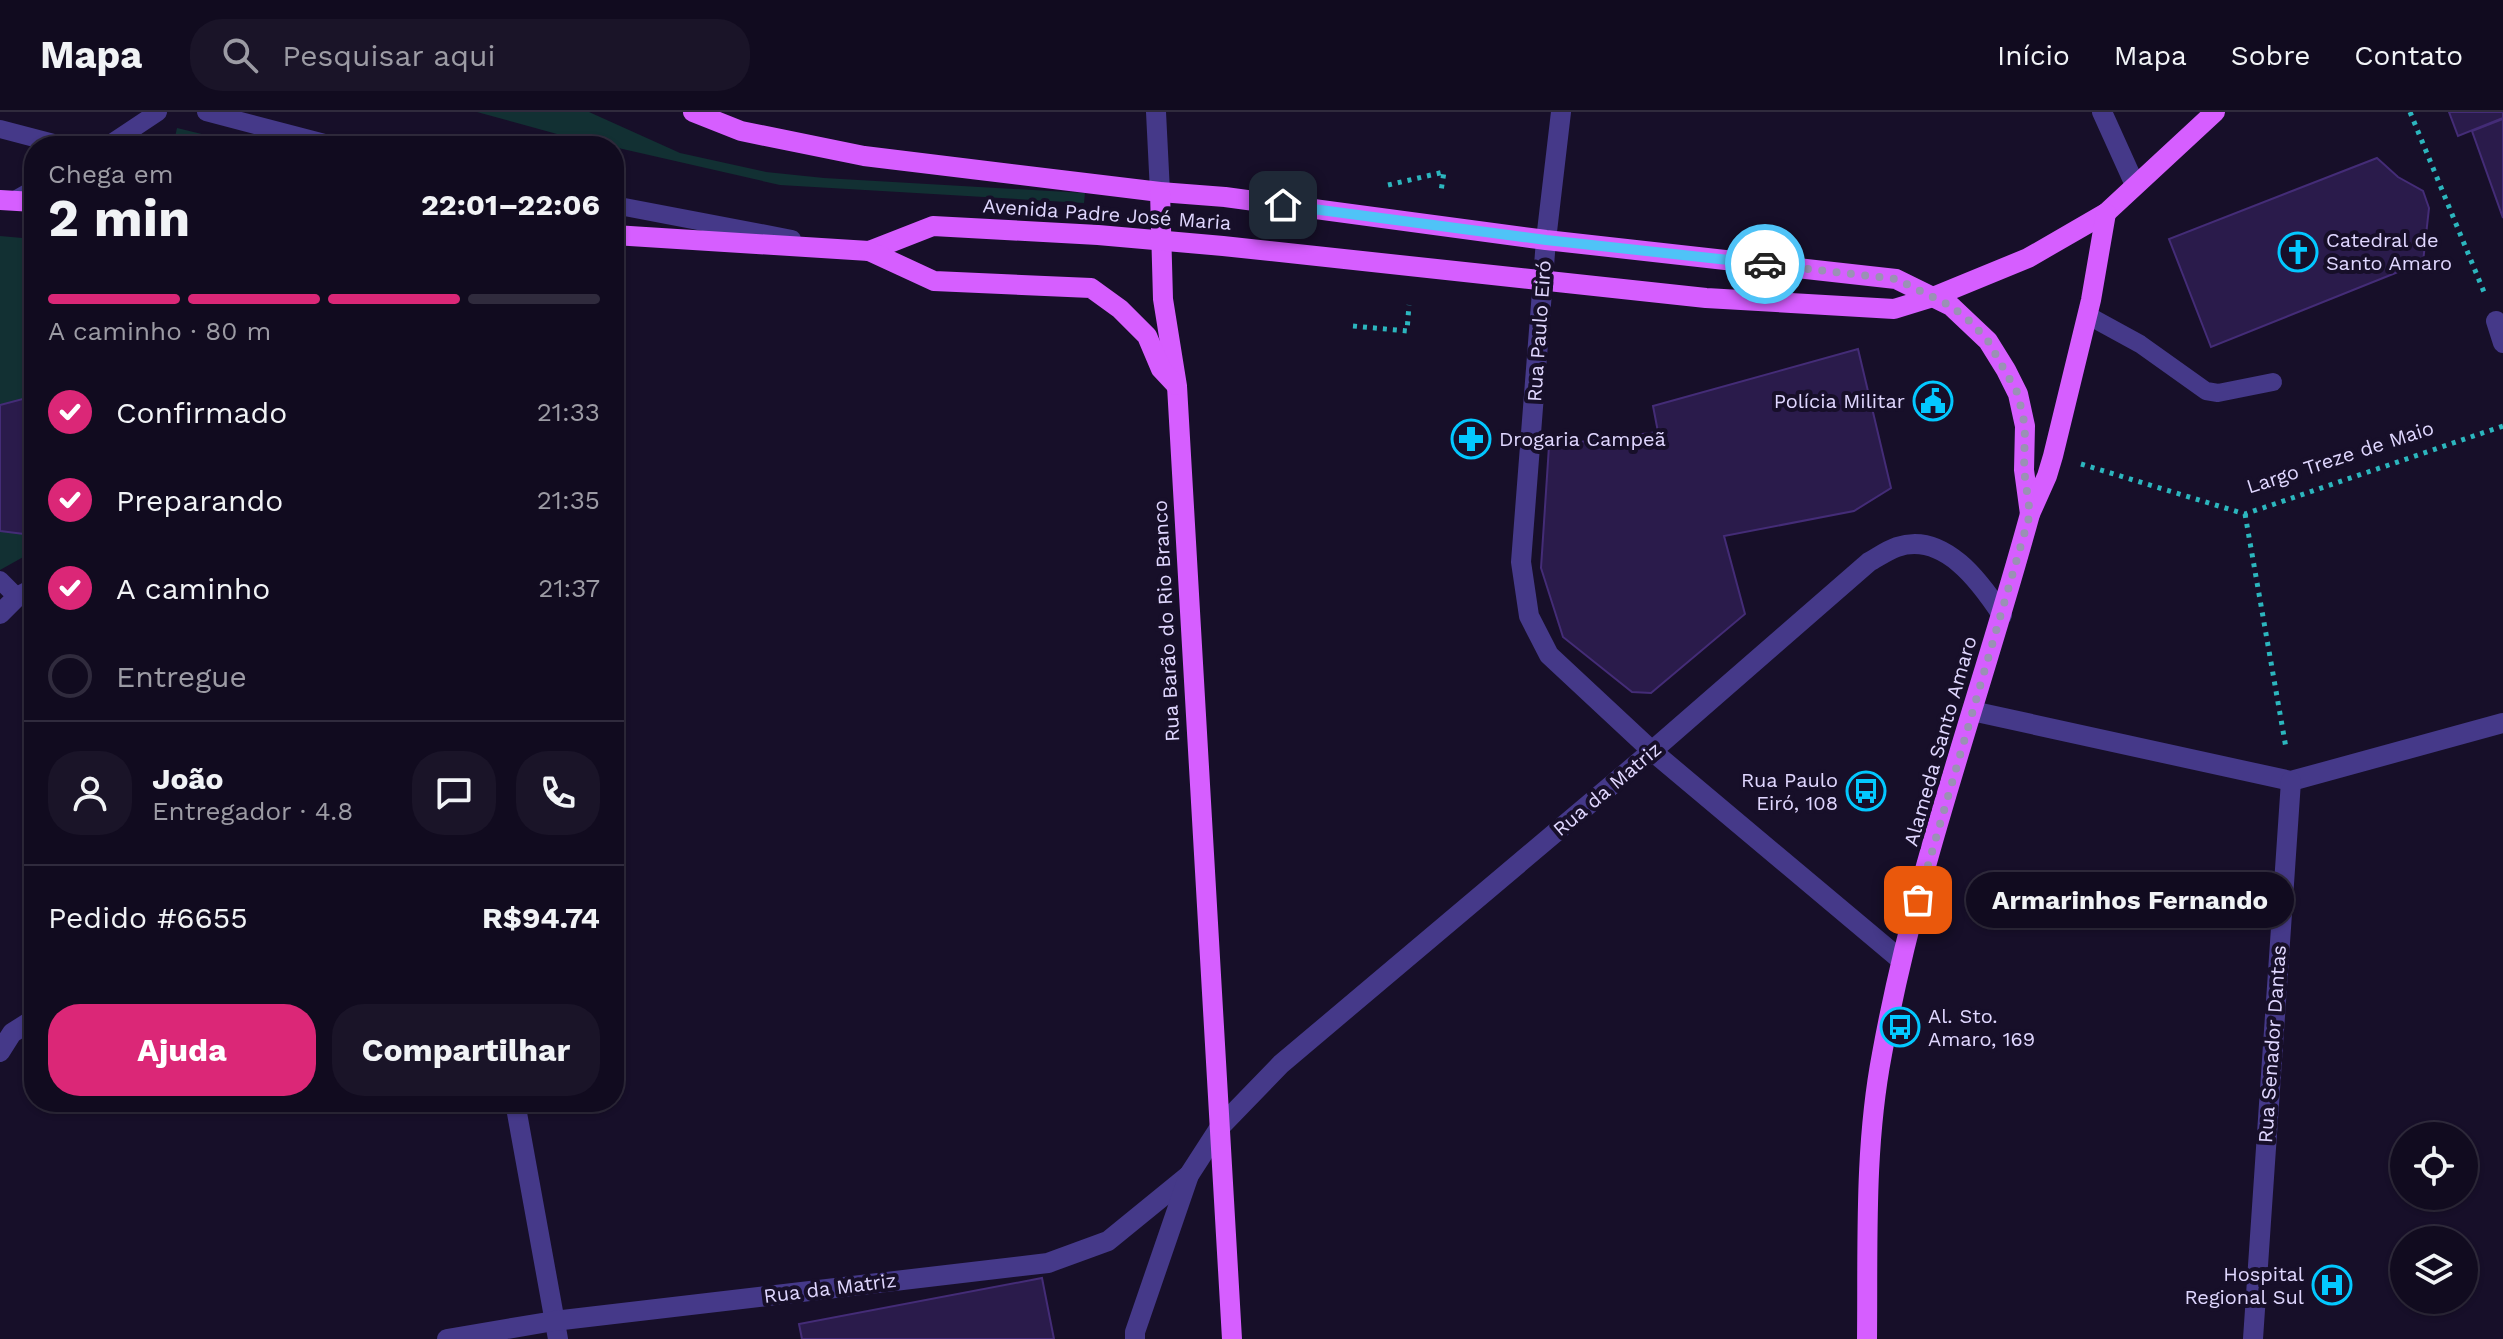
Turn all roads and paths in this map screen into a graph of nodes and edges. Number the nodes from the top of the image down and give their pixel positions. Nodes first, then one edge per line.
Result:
1 (158, 112) edge
2 (206, 112) edge
3 (693, 112) edge
4 (1156, 112) edge
5 (1561, 112) edge
6 (2102, 112) edge
7 (2215, 112) edge
8 (2410, 112) edge
9 (5, 129) edge
10 (30, 136) edge
11 (122, 136) edge
12 (298, 136) edge
13 (2135, 185) junction
14 (1382, 186) dead end
15 (1441, 191) dead end
16 (1160, 192) junction
17 (624, 207) edge
18 (2106, 213) junction
19 (624, 236) edge
20 (1546, 240) junction
21 (1161, 241) junction
22 (835, 248) junction
23 (869, 251) junction
24 (1543, 282) junction
25 (1933, 297) junction
26 (1409, 305) dead end
27 (2087, 315) junction
28 (2496, 321) joint
29 (1353, 326) dead end
30 (2503, 343) edge
31 (2273, 382) dead end
32 (1177, 386) junction
33 (2503, 426) edge
34 (2053, 456) junction
35 (2030, 514) junction
36 (2245, 514) junction
37 (0, 580) edge
38 (24, 592) edge
39 (24, 595) edge
40 (0, 614) edge
41 (2002, 615) junction
42 (1972, 711) junction
43 (2503, 723) edge
44 (1652, 751) junction
45 (2291, 781) junction
46 (1901, 960) junction
47 (24, 1025) edge
48 (0, 1052) edge
49 (517, 1112) edge
50 (1220, 1127) junction
51 (1189, 1175) junction
52 (556, 1330) edge
53 (447, 1339) edge
54 (1135, 1339) edge
55 (1232, 1339) edge
56 (1867, 1339) edge
57 (2253, 1339) edge

1 - 11 lane
2 - 12 lane
3 - 16 main road, Avenida Padre José Maria
4 - 16 street, Rua Barão do Rio Branco
5 - 20 street, Rua Paulo Eiró
6 - 13 street
7 - 13 main road
8 - 28 path
9 - 10 lane
13 - 18 main road
14 - 15 path
16 - 20 main road, Avenida Padre José Maria
16 - 21 main road, Rua Barão do Rio Branco
17 - 22 lane
18 - 25 main road, Avenida Padre José Maria
18 - 27 main road, Alameda Santo Amaro
19 - 22 main road, Avenida Padre José Maria
20 - 24 street, Rua Paulo Eiró
20 - 25 main road, Avenida Padre José Maria
21 - 23 main road, Avenida Padre José Maria
21 - 24 main road, Avenida Padre José Maria
21 - 32 main road, Rua Barão do Rio Branco
22 - 23 main road, Avenida Padre José Maria
23 - 32 main road
24 - 25 main road, Avenida Padre José Maria
24 - 44 street, Rua Paulo Eiró
25 - 35 main road
26 - 29 path
27 - 31 lane
27 - 34 main road, Alameda Santo Amaro
28 - 30 street
32 - 50 main road, Rua Barão do Rio Branco
33 - 36 path, Largo Treze de Maio
34 - 35 main road, Alameda Santo Amaro
34 - 36 path, Largo Treze de Maio
35 - 41 main road, Alameda Santo Amaro
36 - 45 path
37 - 38 lane
39 - 40 street
41 - 42 main road, Alameda Santo Amaro
41 - 44 street, Rua da Matriz
42 - 45 street
42 - 46 main road, Alameda Santo Amaro
43 - 45 street
44 - 46 street, Rua Paulo Eiró
44 - 50 street, Rua da Matriz
45 - 57 street, Rua Senador Dantas
46 - 56 main road, Alameda Santo Amaro
47 - 48 street
49 - 52 street
50 - 51 street, Rua da Matriz
50 - 55 main road, Rua Barão do Rio Branco
51 - 52 street, Rua da Matriz
51 - 54 street
52 - 53 street, Rua da Matriz

